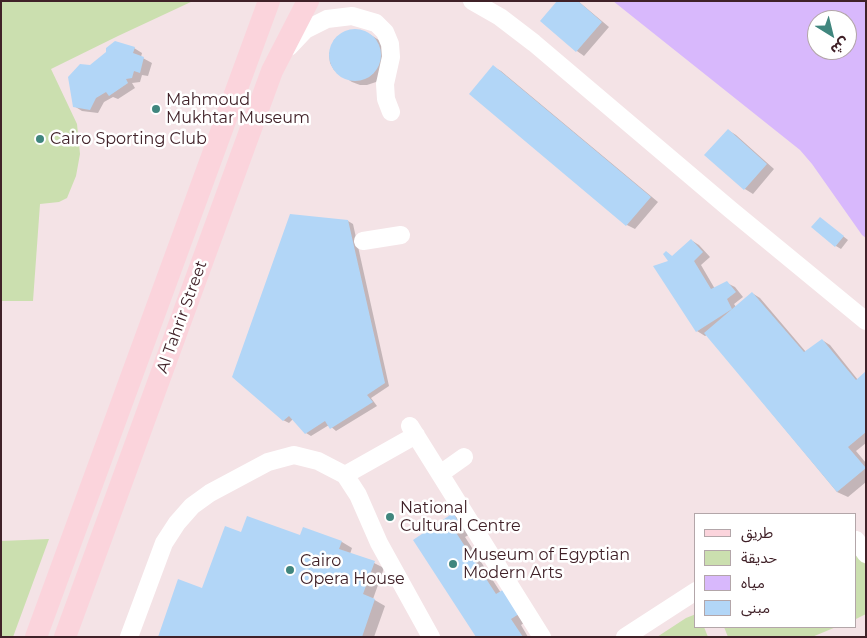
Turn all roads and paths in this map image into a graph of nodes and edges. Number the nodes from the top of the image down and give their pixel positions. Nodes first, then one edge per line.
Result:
1 (269, 1) edge
2 (308, 1) edge
3 (472, 1) edge
4 (272, 71) junction
5 (391, 112) dead end
6 (401, 235) dead end
7 (363, 241) dead end
8 (866, 321) edge
9 (464, 457) dead end
10 (440, 474) junction
11 (345, 475) junction
12 (857, 541) edge
13 (866, 554) edge
14 (694, 592) edge
15 (36, 637) edge
16 (65, 637) edge
17 (129, 637) edge
18 (431, 637) edge
19 (542, 637) edge
20 (625, 637) edge

1 - 15 main road, Al Tahrir Street
2 - 4 main road, Al Tahrir Street
3 - 8 lane
4 - 5 lane
4 - 16 main road, Al Tahrir Street
6 - 7 lane
9 - 10 lane
10 - 11 lane
10 - 19 lane
11 - 17 lane
11 - 18 lane
12 - 13 lane
14 - 20 lane

